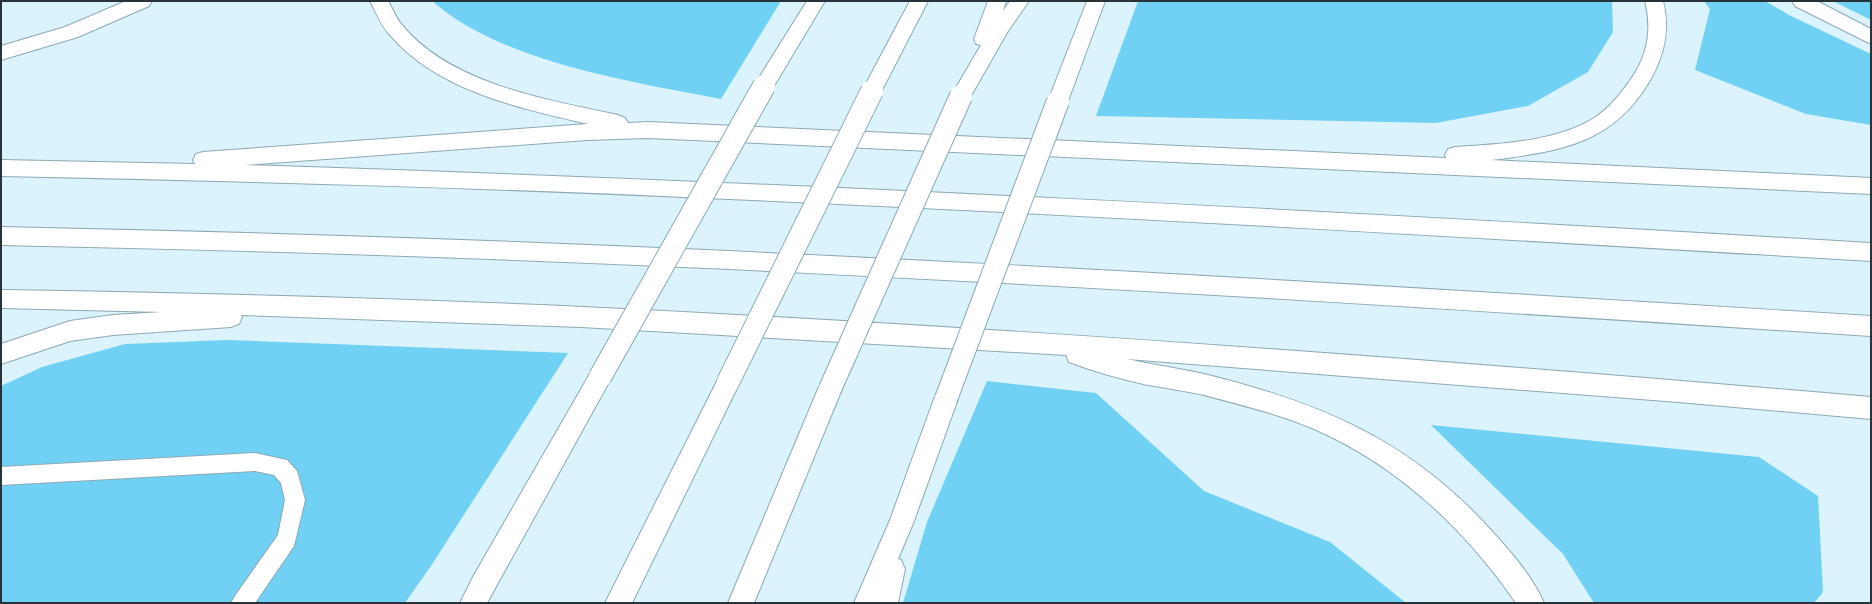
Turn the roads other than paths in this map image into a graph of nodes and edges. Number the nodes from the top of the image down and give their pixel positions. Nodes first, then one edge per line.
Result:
1 (144, 1) edge
2 (379, 1) edge
3 (816, 1) edge
4 (919, 1) edge
5 (997, 1) edge
6 (1020, 1) edge
7 (1096, 1) edge
8 (1654, 1) edge
9 (1801, 1) edge
10 (1871, 37) edge
11 (1, 53) edge
12 (961, 96) junction
13 (648, 130) junction
14 (1372, 162) junction
15 (1, 168) edge
16 (82, 170) junction
17 (1871, 186) edge
18 (1, 236) edge
19 (1871, 252) edge
20 (1, 299) edge
21 (360, 309) junction
22 (1871, 326) edge
23 (1032, 342) junction
24 (1, 354) edge
25 (1871, 408) edge
26 (1, 476) edge
27 (902, 521) junction
28 (475, 597) edge
29 (242, 603) edge
30 (618, 603) edge
31 (741, 603) edge
32 (867, 603) edge
33 (885, 603) edge
34 (1531, 603) edge

1 - 11 highway
2 - 13 highway
3 - 28 highway, bridge
4 - 30 highway, bridge
5 - 12 highway
6 - 12 highway
7 - 27 highway, bridge
8 - 14 highway
9 - 10 highway
12 - 31 highway, bridge
13 - 14 highway
13 - 16 highway
14 - 17 highway
15 - 16 highway
16 - 19 highway
18 - 22 highway
20 - 21 highway
21 - 23 highway
21 - 24 highway
23 - 25 highway
23 - 34 highway
26 - 29 lane
27 - 32 highway
27 - 33 highway

